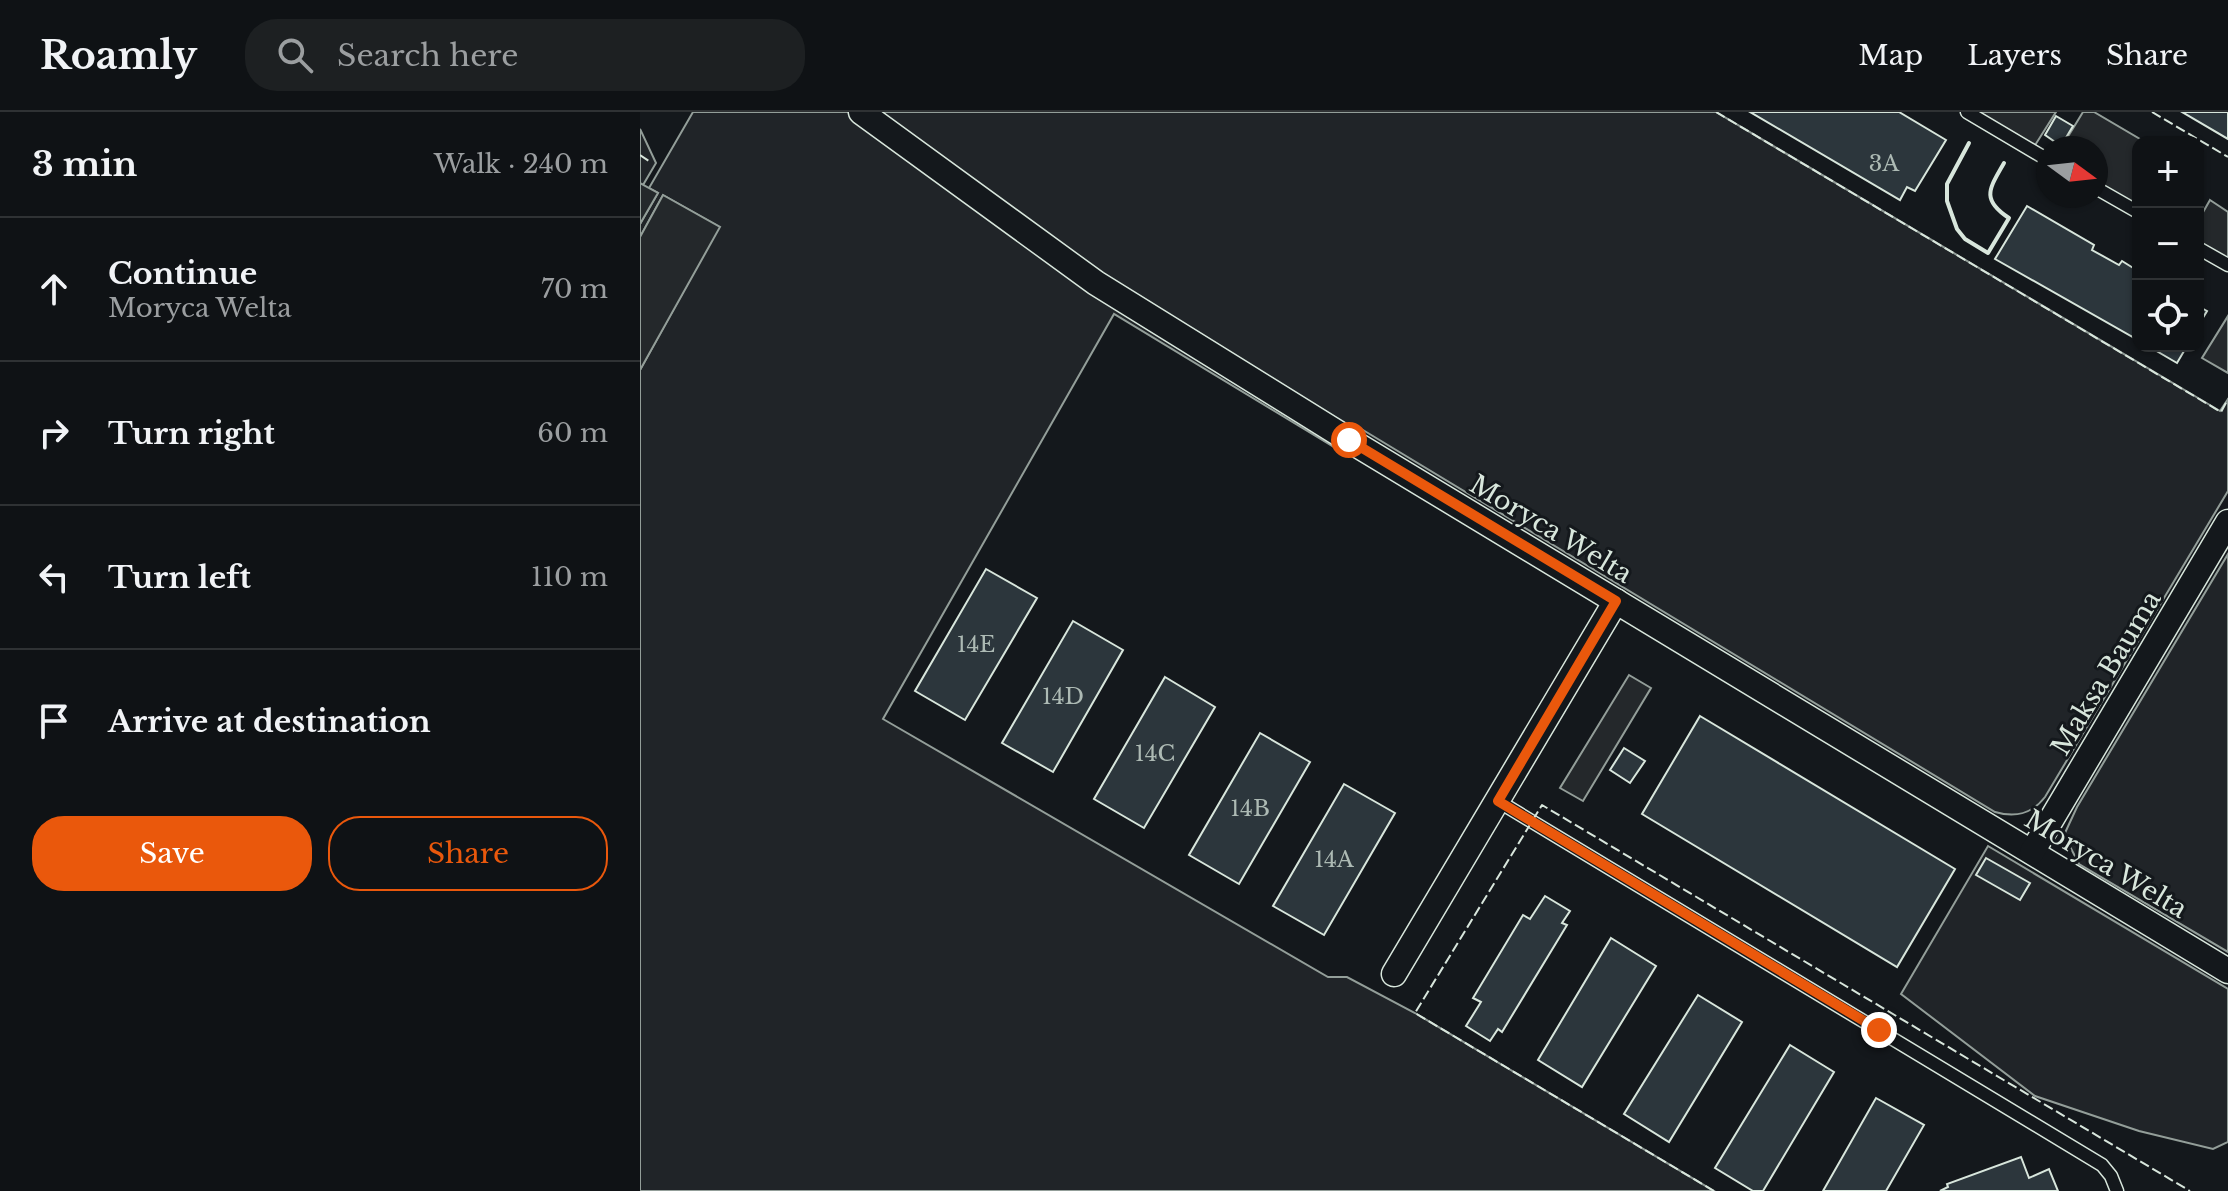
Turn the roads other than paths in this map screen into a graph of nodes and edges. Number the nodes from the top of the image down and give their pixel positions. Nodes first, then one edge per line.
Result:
1 (861, 112) edge
2 (1967, 112) edge
3 (2036, 153) edge
4 (2108, 195) edge
5 (2132, 209) edge
6 (2204, 251) edge
7 (2228, 265) edge
8 (2228, 522) edge
9 (1616, 601) junction
10 (1498, 801) junction
11 (2032, 852) junction
12 (2228, 971) edge
13 (1394, 974) dead end
14 (2117, 1191) edge

1 - 9 street, Moryca Welta
2 - 3 lane
4 - 5 lane
6 - 7 lane
8 - 11 street, Maksa Bauma
9 - 10 street
9 - 11 street, Moryca Welta
10 - 13 street
10 - 14 lane
11 - 12 street, Moryca Welta

